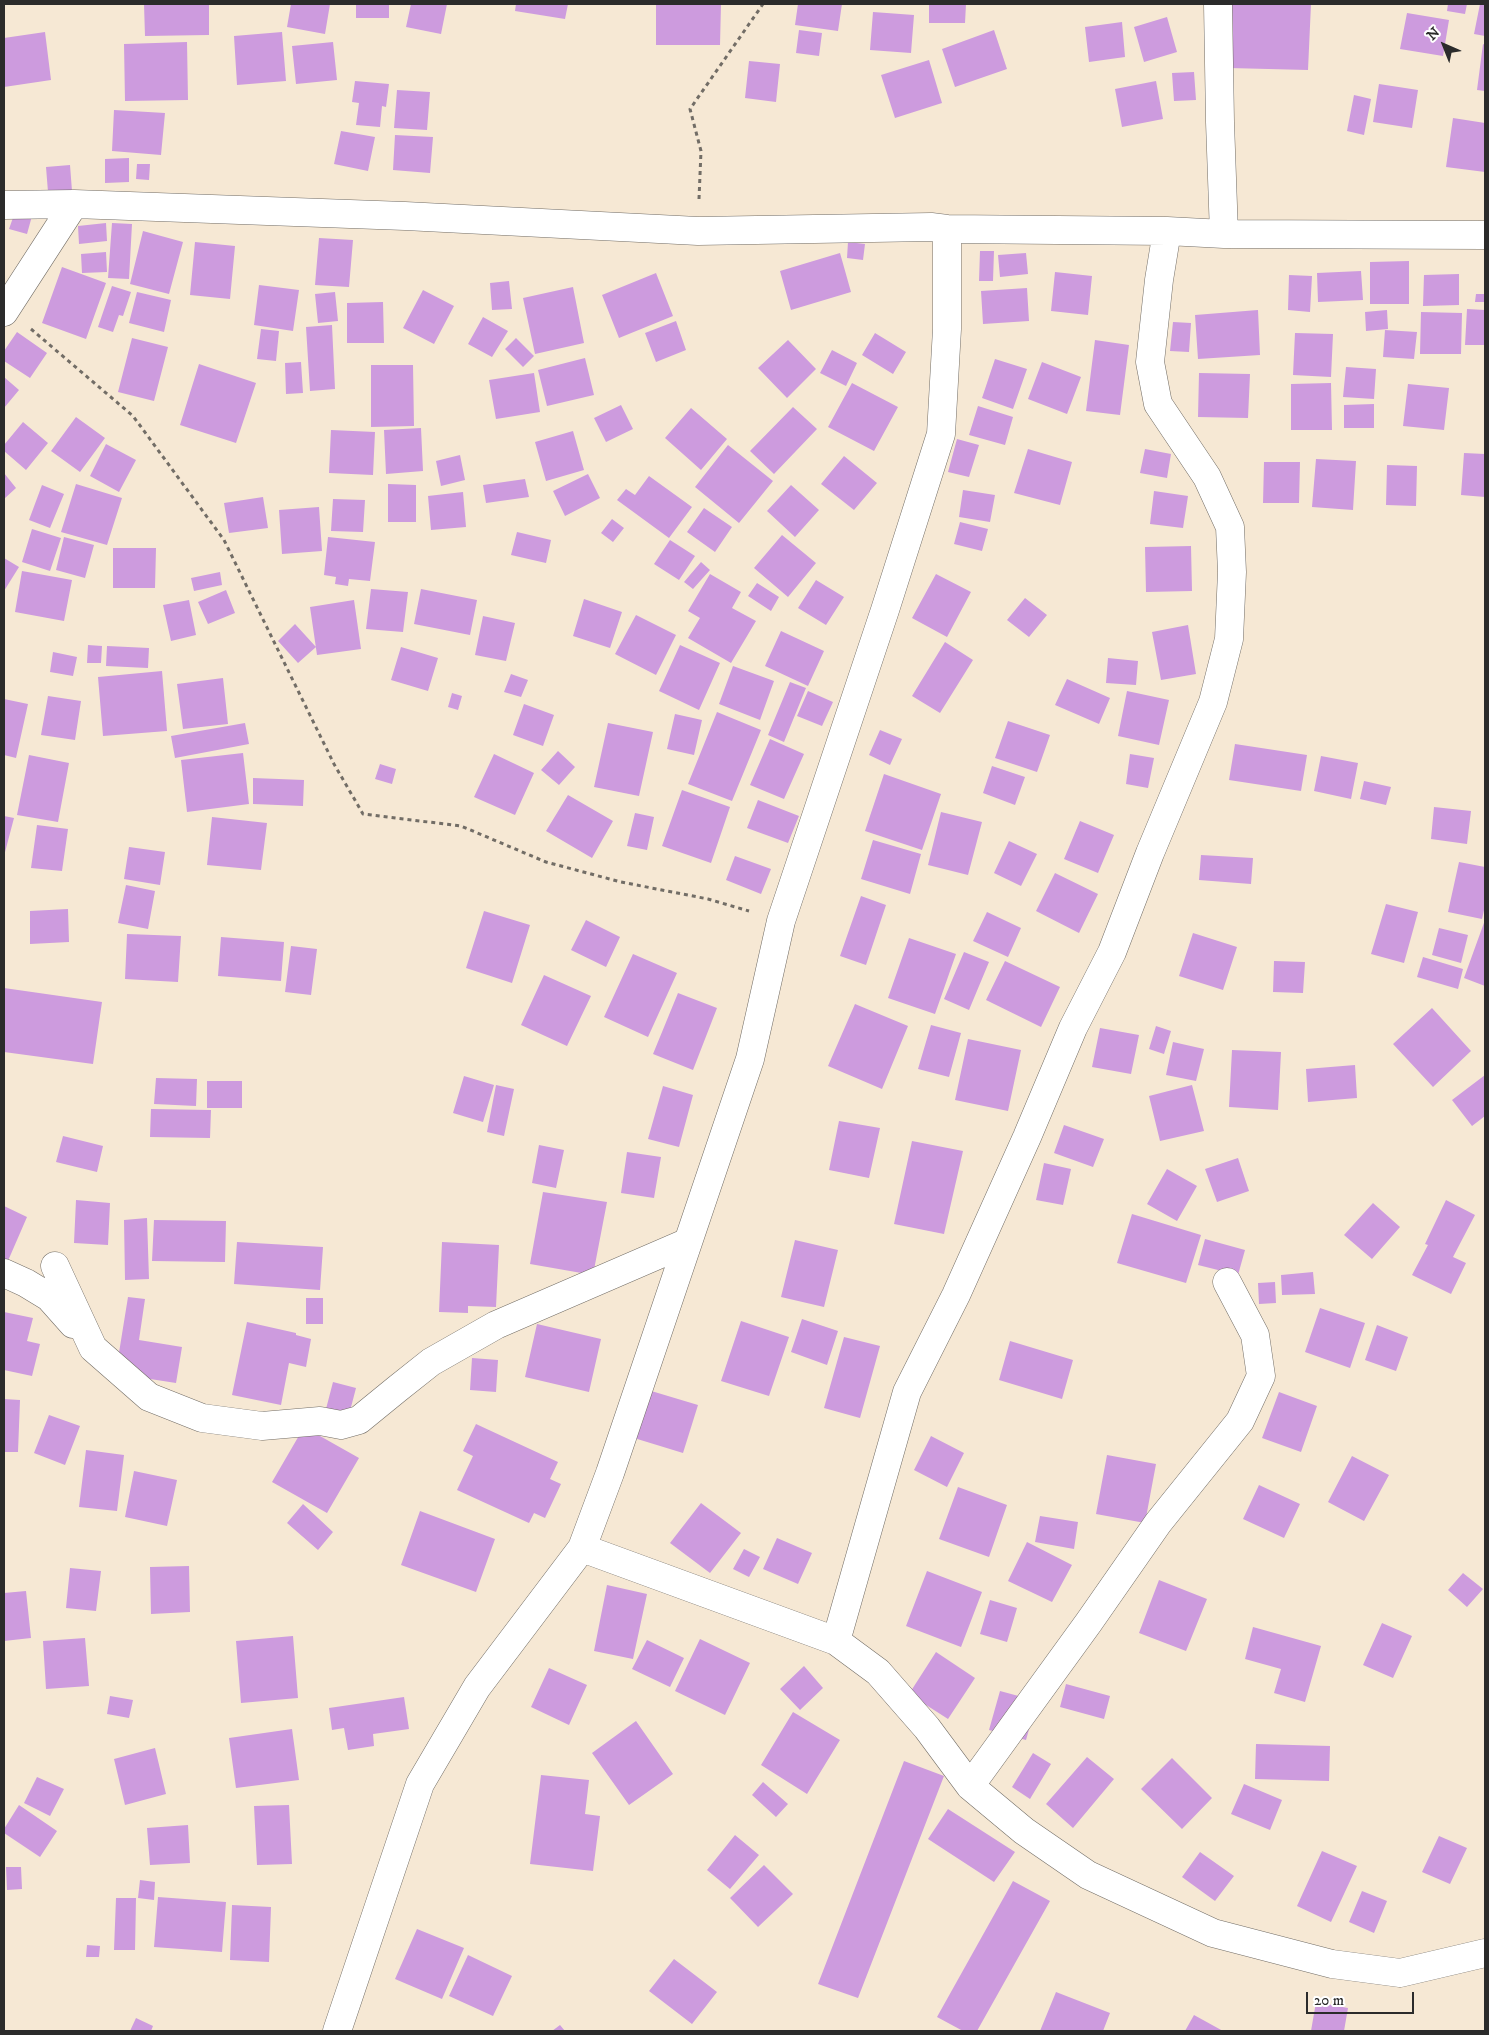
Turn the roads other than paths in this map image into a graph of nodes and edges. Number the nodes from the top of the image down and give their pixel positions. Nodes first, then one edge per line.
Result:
1 (1218, 4) edge
2 (74, 204) junction
3 (4, 205) edge
4 (947, 229) junction
5 (1167, 231) junction
6 (1224, 234) junction
7 (1485, 235) edge
8 (5, 310) edge
9 (688, 1242) junction
10 (55, 1266) dead end
11 (4, 1273) edge
12 (1227, 1282) dead end
13 (93, 1348) junction
14 (582, 1548) junction
15 (836, 1641) junction
16 (970, 1786) junction
17 (1485, 1953) edge
18 (337, 2031) edge

1 - 6 street
2 - 3 street
2 - 4 street
2 - 8 street
4 - 5 street
4 - 9 street
5 - 6 street
5 - 15 street
6 - 7 street
9 - 13 street
9 - 14 street
10 - 13 street
11 - 13 street
12 - 16 street
14 - 15 street
14 - 18 street
15 - 16 street
16 - 17 street

